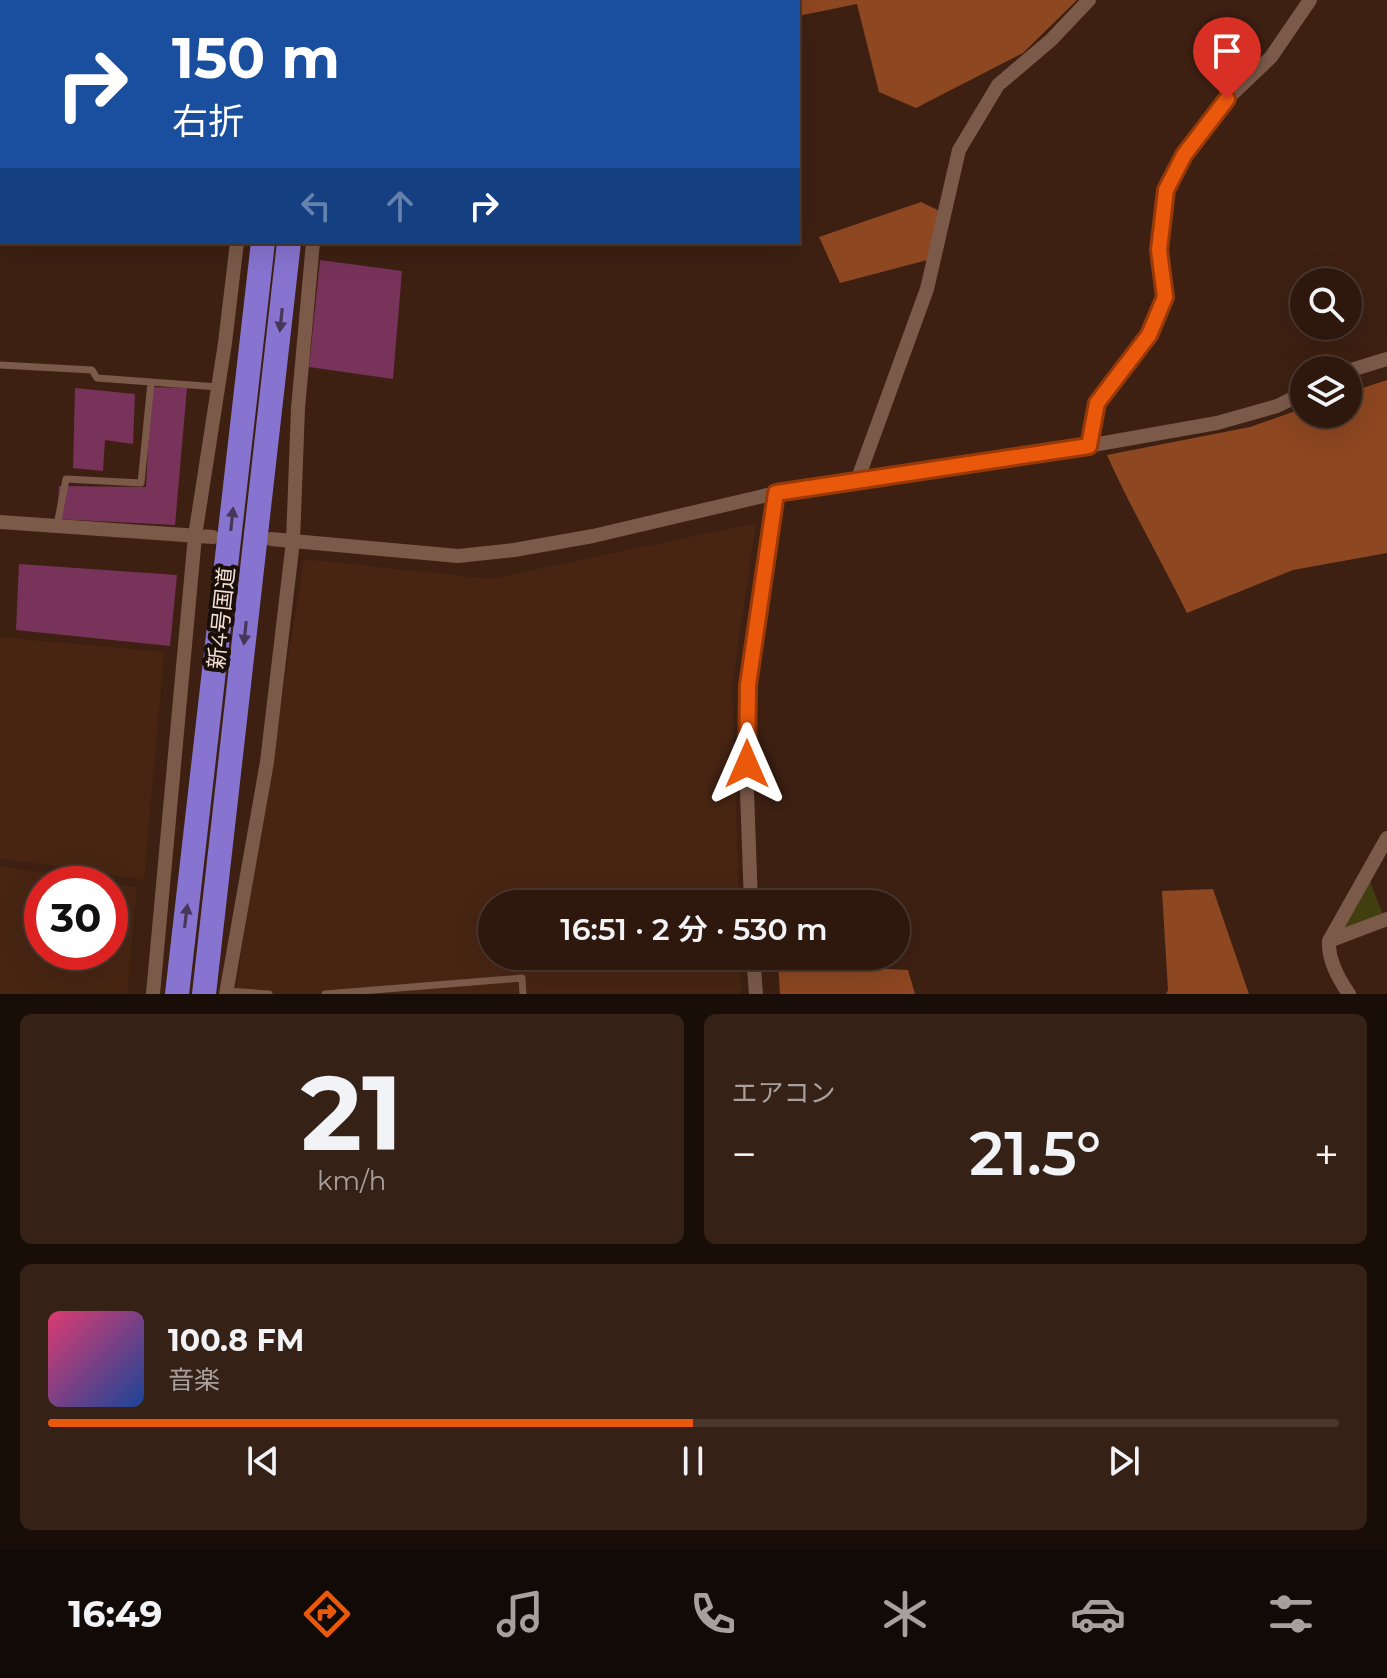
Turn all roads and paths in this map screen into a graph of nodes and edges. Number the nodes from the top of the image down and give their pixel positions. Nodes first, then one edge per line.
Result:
1 (1089, 0) edge
2 (1310, 0) edge
3 (237, 244) edge
4 (263, 244) edge
5 (289, 244) edge
6 (313, 244) edge
7 (1387, 359) edge
8 (0, 365) edge
9 (1362, 367) edge
10 (151, 382) junction
11 (218, 387) junction
12 (1290, 400) edge
13 (1089, 446) junction
14 (857, 481) junction
15 (776, 493) junction
16 (0, 522) edge
17 (57, 525) junction
18 (195, 536) junction
19 (213, 537) dead end
20 (271, 539) dead end
21 (293, 541) junction
22 (1387, 838) edge
23 (1382, 853) edge
24 (751, 890) edge
25 (1387, 919) edge
26 (1329, 941) junction
27 (754, 970) edge
28 (215, 992) edge
29 (153, 994) edge
30 (177, 994) edge
31 (269, 994) edge
32 (325, 994) edge
33 (523, 994) edge
34 (756, 994) edge
35 (1349, 994) edge

1 - 14 street
2 - 13 street
3 - 11 street
30 -> 4 highway, 新4号国道
5 -> 28 highway, 新4号国道
6 - 21 street
7 - 9 street
8 - 10 lane
10 - 11 lane
10 - 17 lane
11 - 18 street
12 - 13 street
13 - 14 street
14 - 15 street
15 - 21 street
15 - 24 street
16 - 17 street
17 - 18 street
18 - 19 street
18 - 29 street
20 - 21 street
21 - 28 street
22 - 23 street
23 - 26 street
25 - 26 street
26 - 35 street
27 - 34 street
28 - 31 lane
32 - 33 lane

